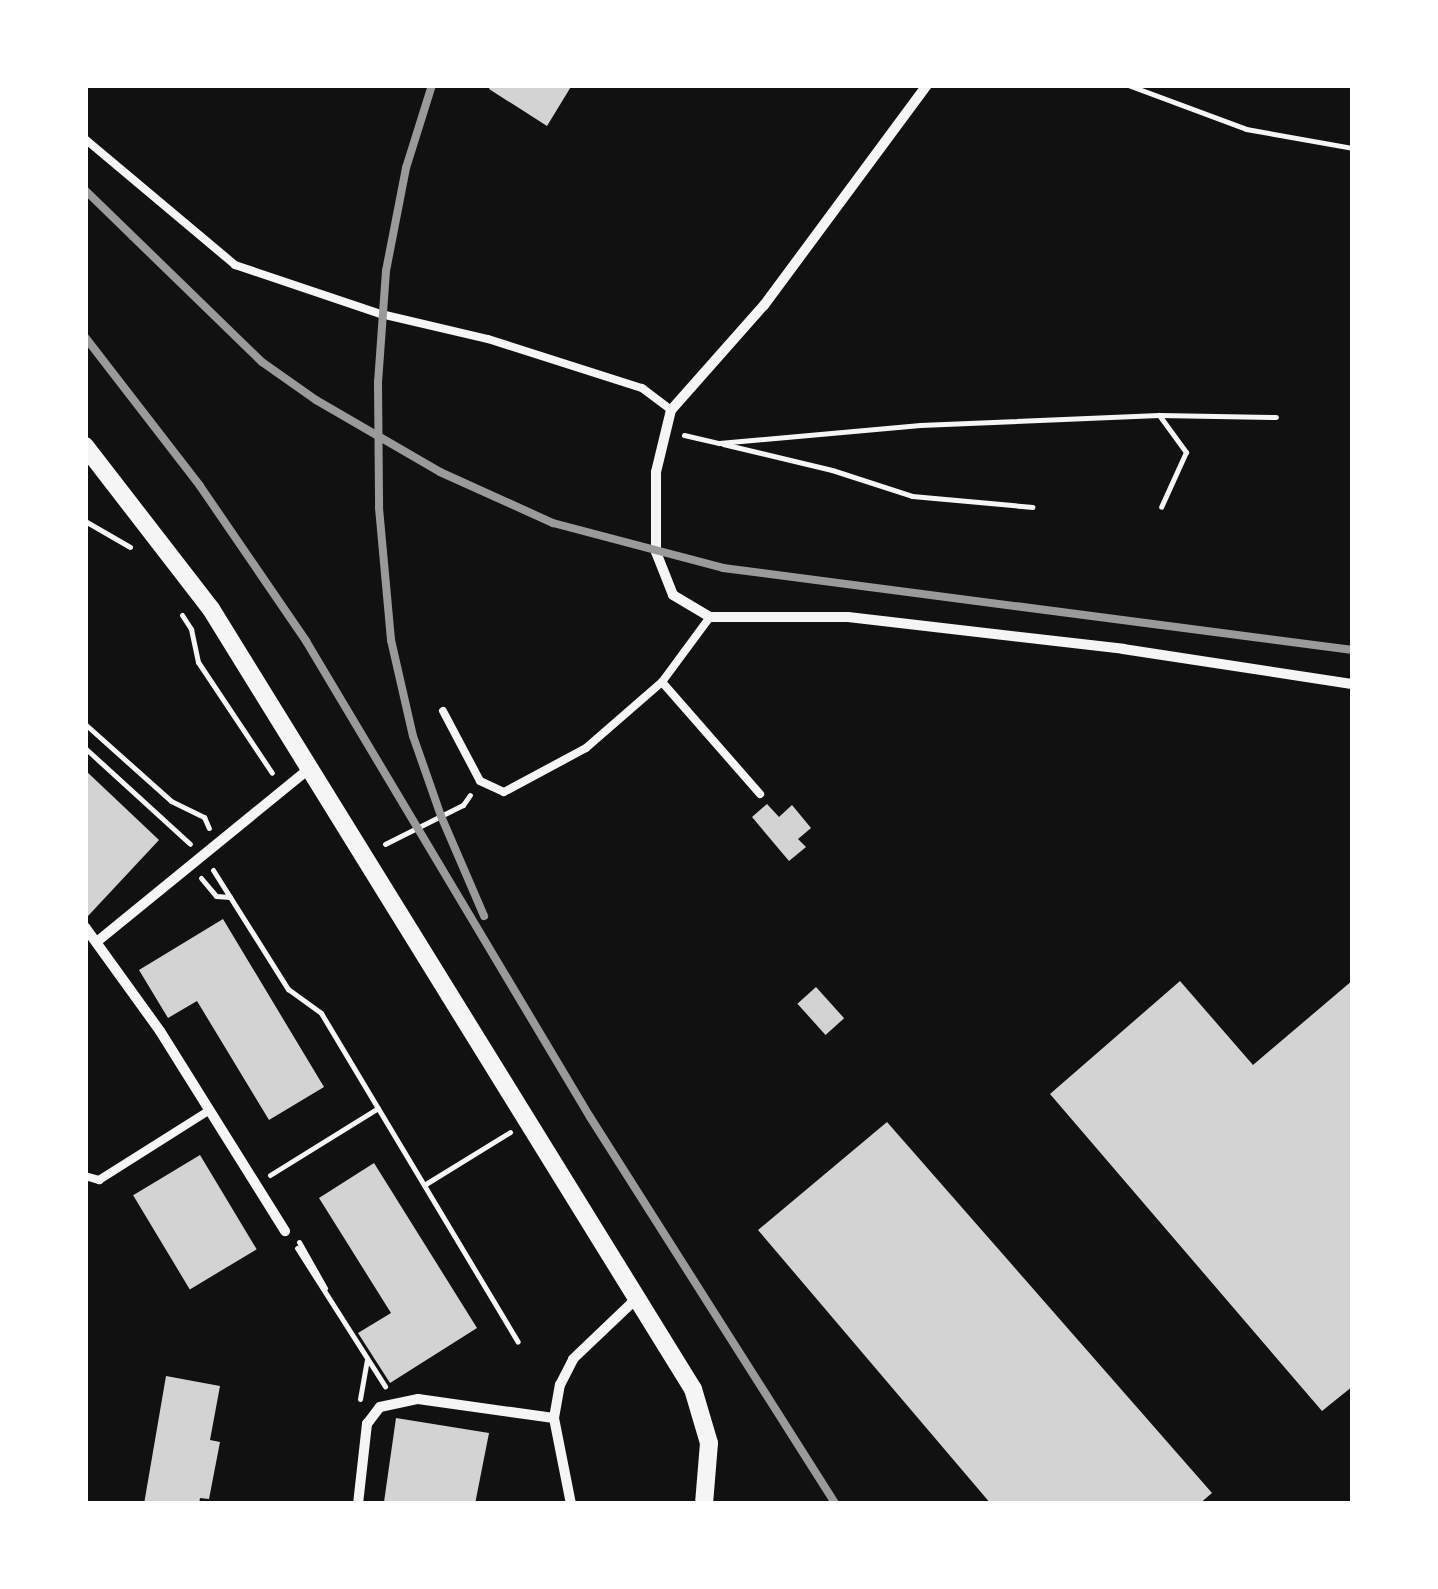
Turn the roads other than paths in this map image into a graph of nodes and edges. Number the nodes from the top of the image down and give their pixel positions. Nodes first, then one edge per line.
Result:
1 (927, 85) edge
2 (85, 139) edge
3 (671, 410) junction
4 (85, 446) edge
5 (92, 469) edge
6 (710, 616) junction
7 (662, 682) junction
8 (1353, 684) edge
9 (442, 712) dead end
10 (310, 768) junction
11 (760, 794) dead end
12 (85, 926) edge
13 (99, 940) junction
14 (208, 1110) junction
15 (85, 1176) edge
16 (282, 1226) road end
17 (638, 1296) junction
18 (554, 1418) junction
19 (358, 1504) edge
20 (571, 1504) edge
21 (704, 1504) edge

1 - 3 street
2 - 3 lane
3 - 6 street
4 - 5 street
5 - 10 street
6 - 7 lane
6 - 8 street
7 - 9 lane
7 - 11 lane
10 - 13 street
10 - 17 street
12 - 13 street
13 - 14 street
14 - 15 lane
14 - 16 street
17 - 18 street
17 - 21 street
18 - 19 street
18 - 20 street

